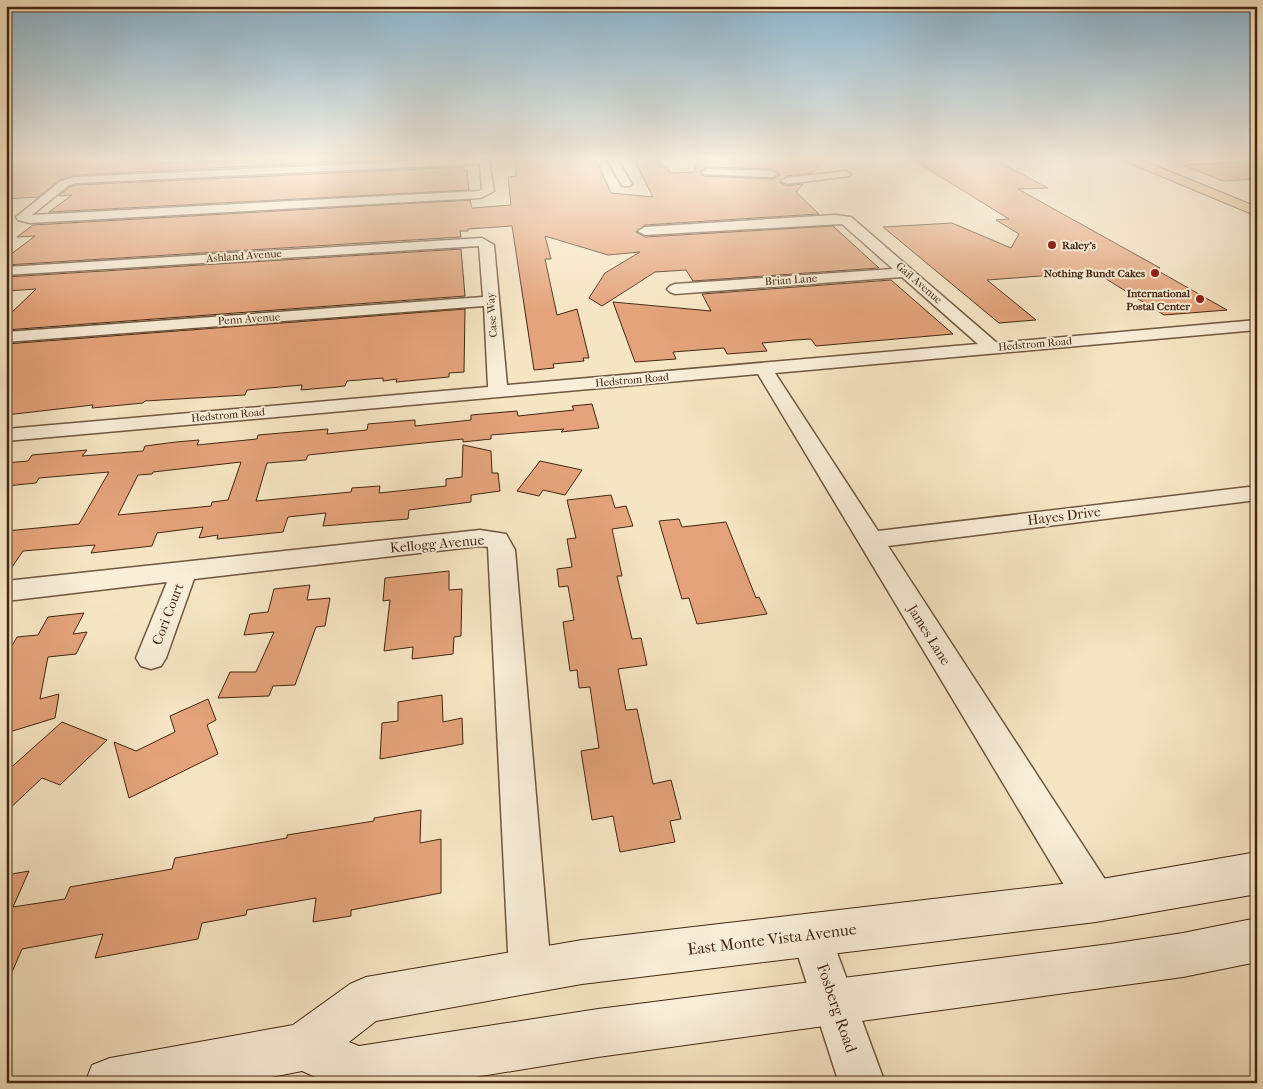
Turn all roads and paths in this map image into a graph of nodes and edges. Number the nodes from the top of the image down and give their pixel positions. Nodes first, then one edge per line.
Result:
1 (31, 210) edge
2 (180, 210) edge
3 (645, 231) dead end
4 (482, 242) joint
5 (6, 271) edge
6 (907, 272) junction
7 (676, 289) dead end
8 (491, 302) junction
9 (1257, 325) edge
10 (6, 336) edge
11 (993, 348) junction
12 (763, 368) junction
13 (498, 391) junction
14 (6, 435) edge
15 (1257, 492) edge
16 (870, 540) junction
17 (184, 571) junction
18 (6, 591) edge
19 (151, 658) dead end
20 (1257, 873) edge
21 (1096, 901) junction
22 (811, 934) junction
23 (1257, 940) edge
24 (530, 970) junction
25 (834, 1001) junction
26 (303, 1047) junction
27 (110, 1083) edge
28 (862, 1083) edge

1 - 2 street
3 - 6 street, Gail Avenue
4 - 5 street, Ashland Avenue
4 - 8 street, Case Way
6 - 7 street, Brian Lane
6 - 11 street, Gail Avenue
8 - 10 street, Penn Avenue
8 - 13 street, Case Way
9 - 11 street, Hedstrom Road
11 - 12 street, Hedstrom Road
12 - 13 street, Hedstrom Road
12 - 16 street, James Lane
13 - 14 street, Hedstrom Road
15 - 16 street, Hayes Drive
16 - 21 street, James Lane
17 - 18 street, Kellogg Avenue
17 - 19 street, Cori Court
17 - 24 street, Kellogg Avenue
20 - 21 main road, East Monte Vista Avenue
21 - 22 main road, East Monte Vista Avenue
22 - 24 main road, East Monte Vista Avenue
22 - 25 street, Fosberg Road
23 - 25 main road
24 - 26 main road, East Monte Vista Avenue
25 - 26 main road
25 - 28 street, Fosberg Road
26 - 27 main road, East Monte Vista Avenue

